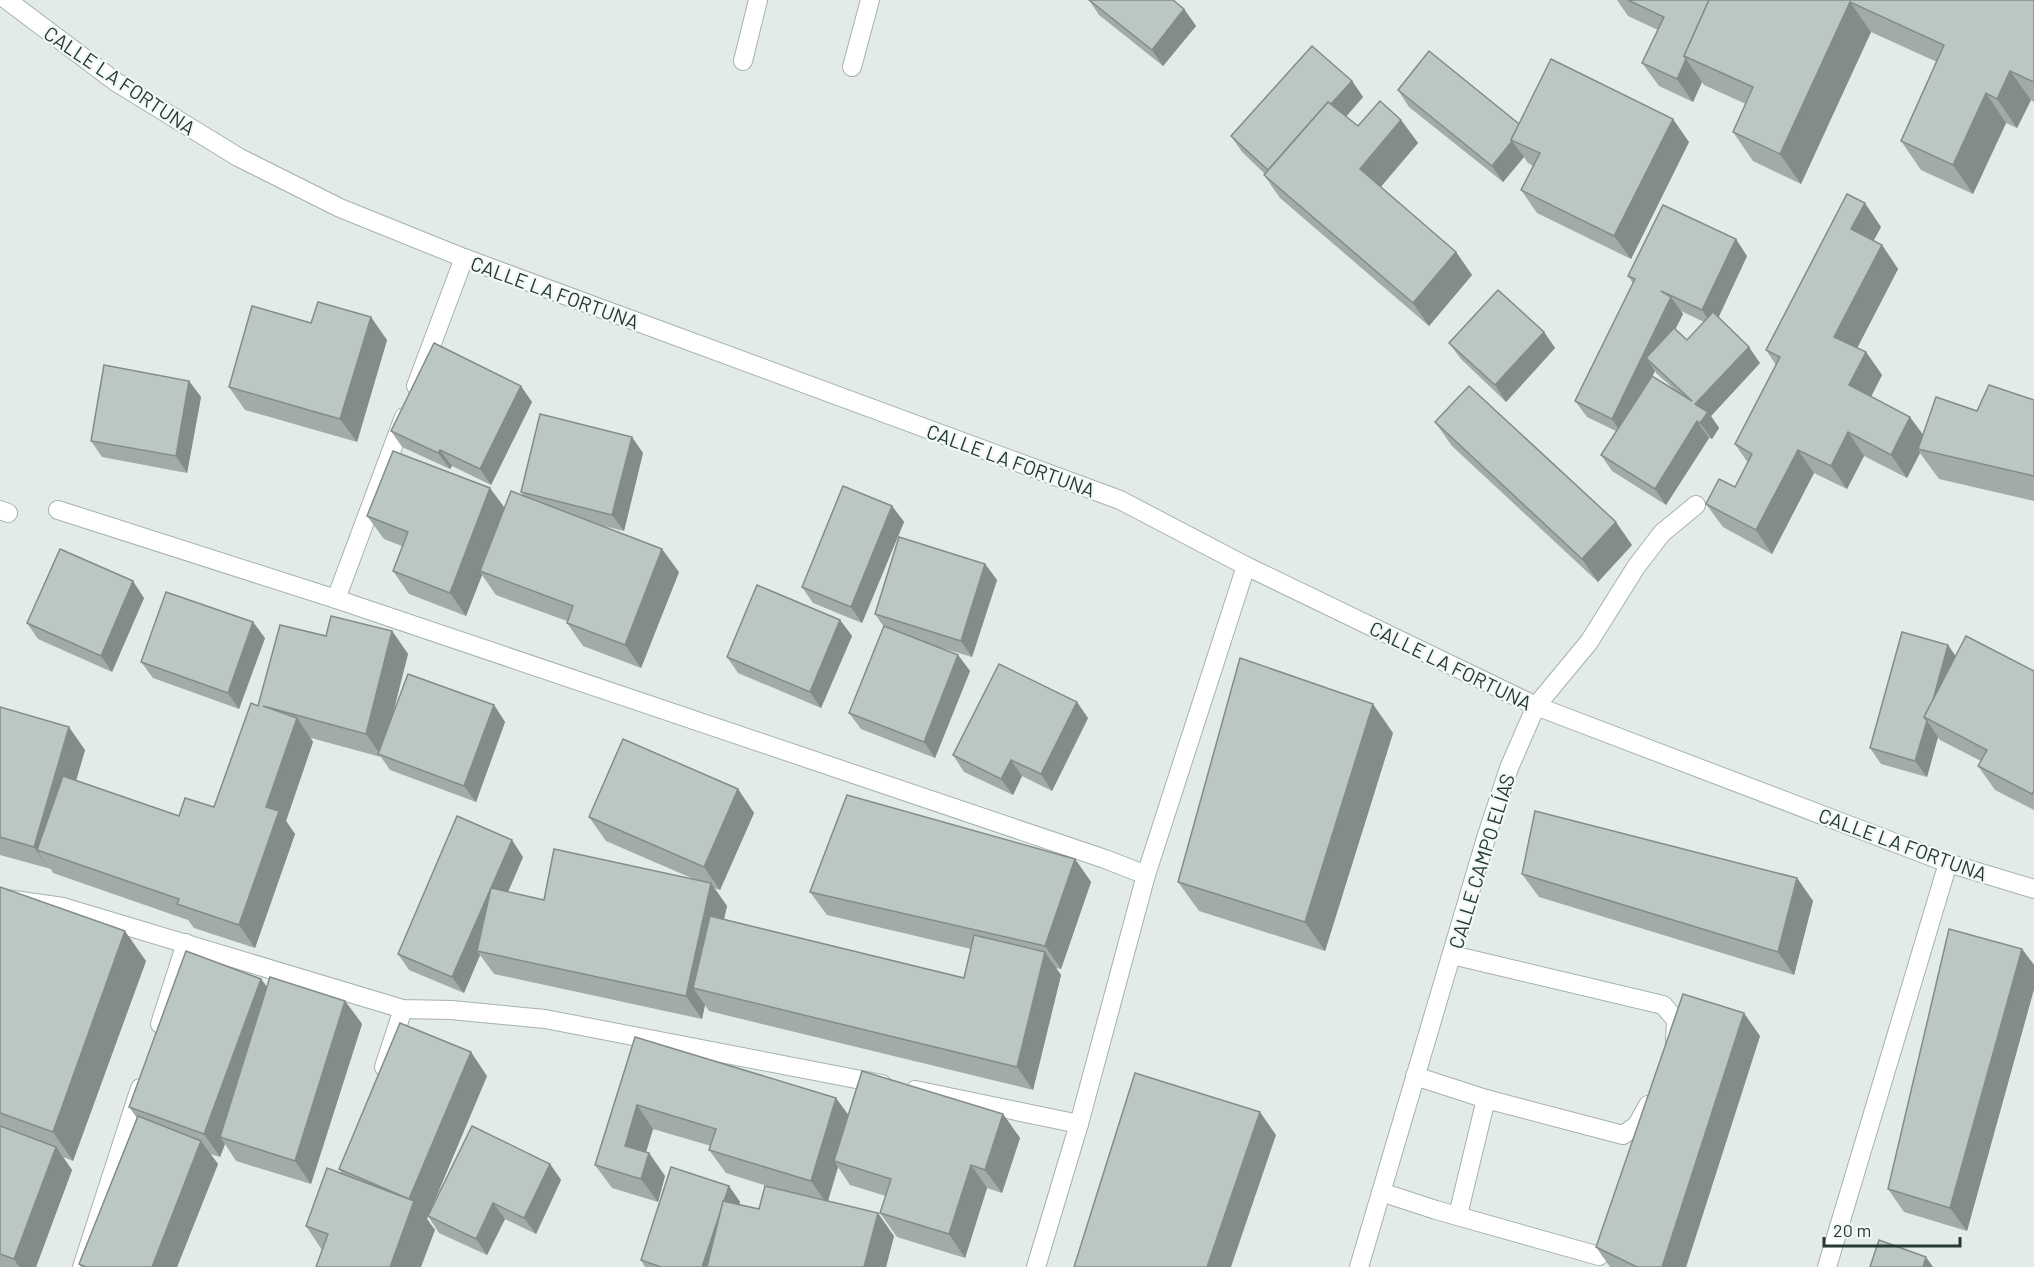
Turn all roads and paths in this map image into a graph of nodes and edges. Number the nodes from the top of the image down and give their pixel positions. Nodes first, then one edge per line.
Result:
1 (7, 0) edge
2 (758, 0) edge
3 (870, 0) edge
4 (19, 6) edge
5 (743, 62) dead end
6 (852, 67) dead end
7 (464, 258) junction
8 (1696, 505) dead end
9 (58, 510) dead end
10 (1246, 566) junction
11 (336, 599) junction
12 (1536, 706) junction
13 (1948, 863) junction
14 (1146, 875) junction
15 (2034, 889) edge
16 (0, 898) edge
17 (186, 943) junction
18 (1452, 955) junction
19 (403, 1009) junction
20 (154, 1044) edge
21 (1668, 1058) edge
22 (147, 1066) edge
23 (1415, 1076) junction
24 (377, 1087) edge
25 (1655, 1089) edge
26 (1486, 1099) junction
27 (1079, 1124) junction
28 (1381, 1192) junction
29 (1458, 1215) junction
30 (1599, 1256) edge
31 (82, 1267) edge
32 (1036, 1267) edge
33 (1359, 1267) edge
34 (1827, 1267) edge

1 - 4 street, CALLE LA FORTUNA
2 - 5 street
3 - 6 street
4 - 7 street, CALLE LA FORTUNA
7 - 10 street, CALLE LA FORTUNA
7 - 11 street
8 - 12 street, CALLE CAMPO ELÍAS
9 - 11 street
10 - 12 street, CALLE LA FORTUNA
10 - 14 street
11 - 14 street
12 - 13 street, CALLE LA FORTUNA
12 - 18 street, CALLE CAMPO ELÍAS
13 - 15 street, CALLE LA FORTUNA
13 - 34 street
14 - 27 street
16 - 17 street
17 - 19 street
17 - 20 street
18 - 21 street
18 - 23 street, CALLE CAMPO ELÍAS
19 - 24 street
19 - 27 street
22 - 31 street
23 - 26 street
23 - 28 street, CALLE CAMPO ELÍAS
25 - 26 street
26 - 29 street
27 - 32 street
28 - 29 street
28 - 33 street, CALLE CAMPO ELÍAS
29 - 30 street

